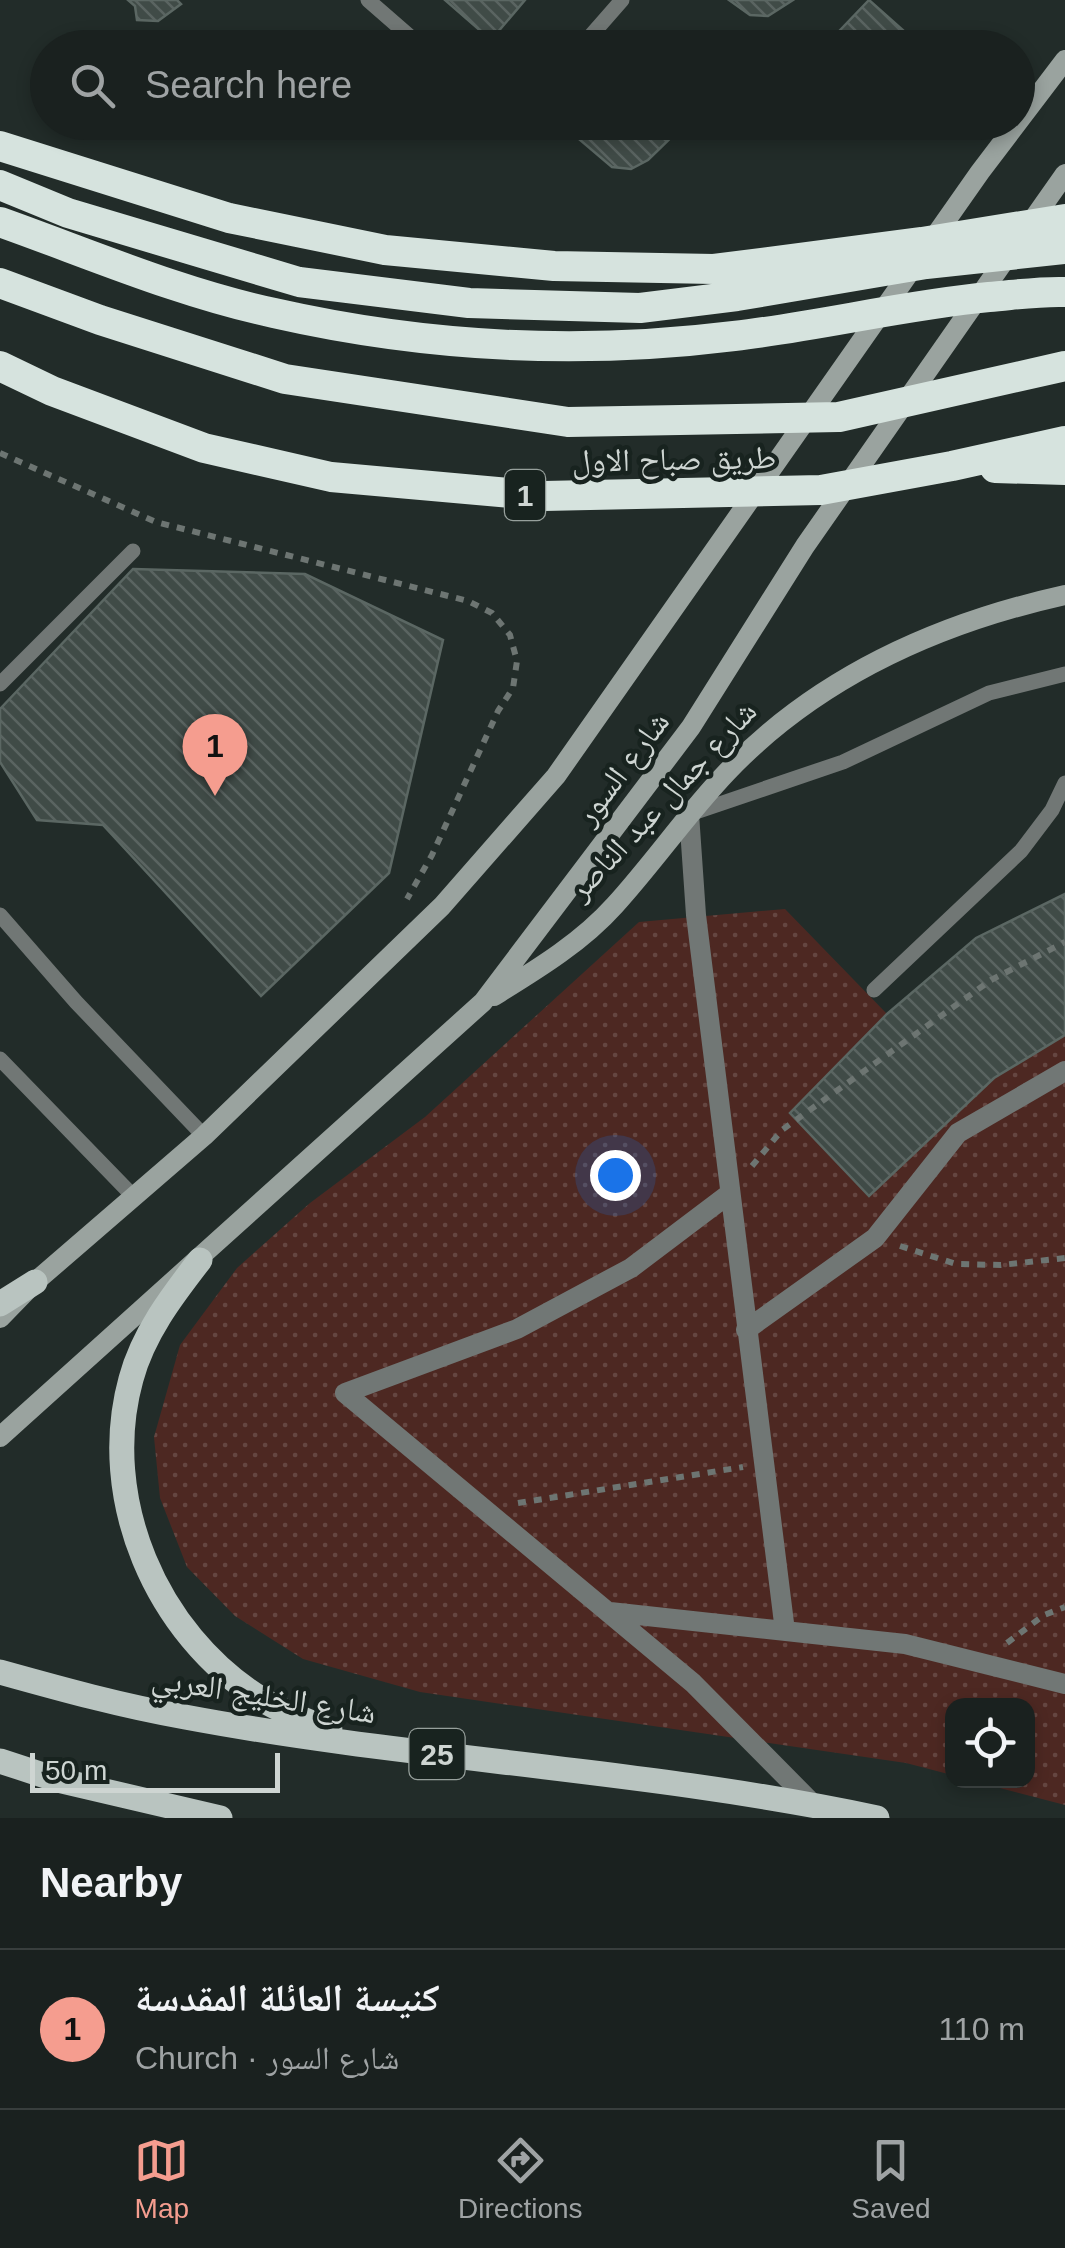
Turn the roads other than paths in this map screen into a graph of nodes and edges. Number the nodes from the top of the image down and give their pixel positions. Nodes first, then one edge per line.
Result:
1 (368, 0) edge
2 (622, 0) edge
3 (402, 30) edge
4 (596, 30) edge
5 (1065, 60) edge
6 (1035, 100) edge
7 (1004, 140) edge
8 (0, 146) edge
9 (1065, 174) edge
10 (0, 184) edge
11 (1065, 219) edge
12 (0, 222) edge
13 (1065, 248) edge
14 (0, 284) edge
15 (1065, 292) edge
16 (0, 366) edge
17 (1065, 366) edge
18 (1065, 441) edge
19 (952, 466) junction
20 (1065, 470) edge
21 (133, 551) dead end
22 (1065, 595) edge
23 (1065, 674) edge
24 (0, 684) edge
25 (1065, 783) edge
26 (689, 814) junction
27 (0, 914) edge
28 (874, 990) dead end
29 (484, 1002) junction
30 (0, 1059) edge
31 (1065, 1071) edge
32 (204, 1136) junction
33 (729, 1194) junction
34 (134, 1197) junction
35 (200, 1260) junction
36 (35, 1282) junction
37 (0, 1304) edge
38 (0, 1318) edge
39 (746, 1330) junction
40 (0, 1437) edge
41 (608, 1612) junction
42 (784, 1631) junction
43 (0, 1672) edge
44 (1065, 1684) edge
45 (372, 1746) junction
46 (0, 1761) edge
47 (813, 1804) junction
48 (220, 1818) edge
49 (877, 1818) edge

1 - 3 lane
2 - 4 lane
5 - 6 main road, شارع السور
7 - 32 main road, شارع السور
8 - 11 highway
9 - 29 main road, شارع السور
10 - 13 highway
12 - 15 highway
14 - 17 highway, طريق صباح الاول
16 - 19 highway, طريق صباح الاول / 1
18 - 19 highway, طريق صباح الاول / 1
19 - 20 highway
21 - 24 lane
22 - 26 main road, شارع جمال عبد الناصر
23 - 26 lane
25 - 28 lane
26 - 29 main road, شارع جمال عبد الناصر
26 - 33 street
27 - 32 lane
29 - 35 main road, شارع السور
30 - 34 lane
31 - 39 street
32 - 34 main road, شارع السور
33 - 39 street
33 - 41 street
34 - 36 main road, شارع السور
35 - 40 main road, شارع السور
35 - 45 main road
36 - 37 main road
36 - 38 main road, شارع السور
39 - 42 street
41 - 42 street
41 - 47 street
42 - 44 street
43 - 45 main road, شارع الخليج العربي / 25
45 - 47 main road, شارع الخليج العربي / 25
46 - 48 main road
47 - 49 main road, شارع الخليج العربي / 25

